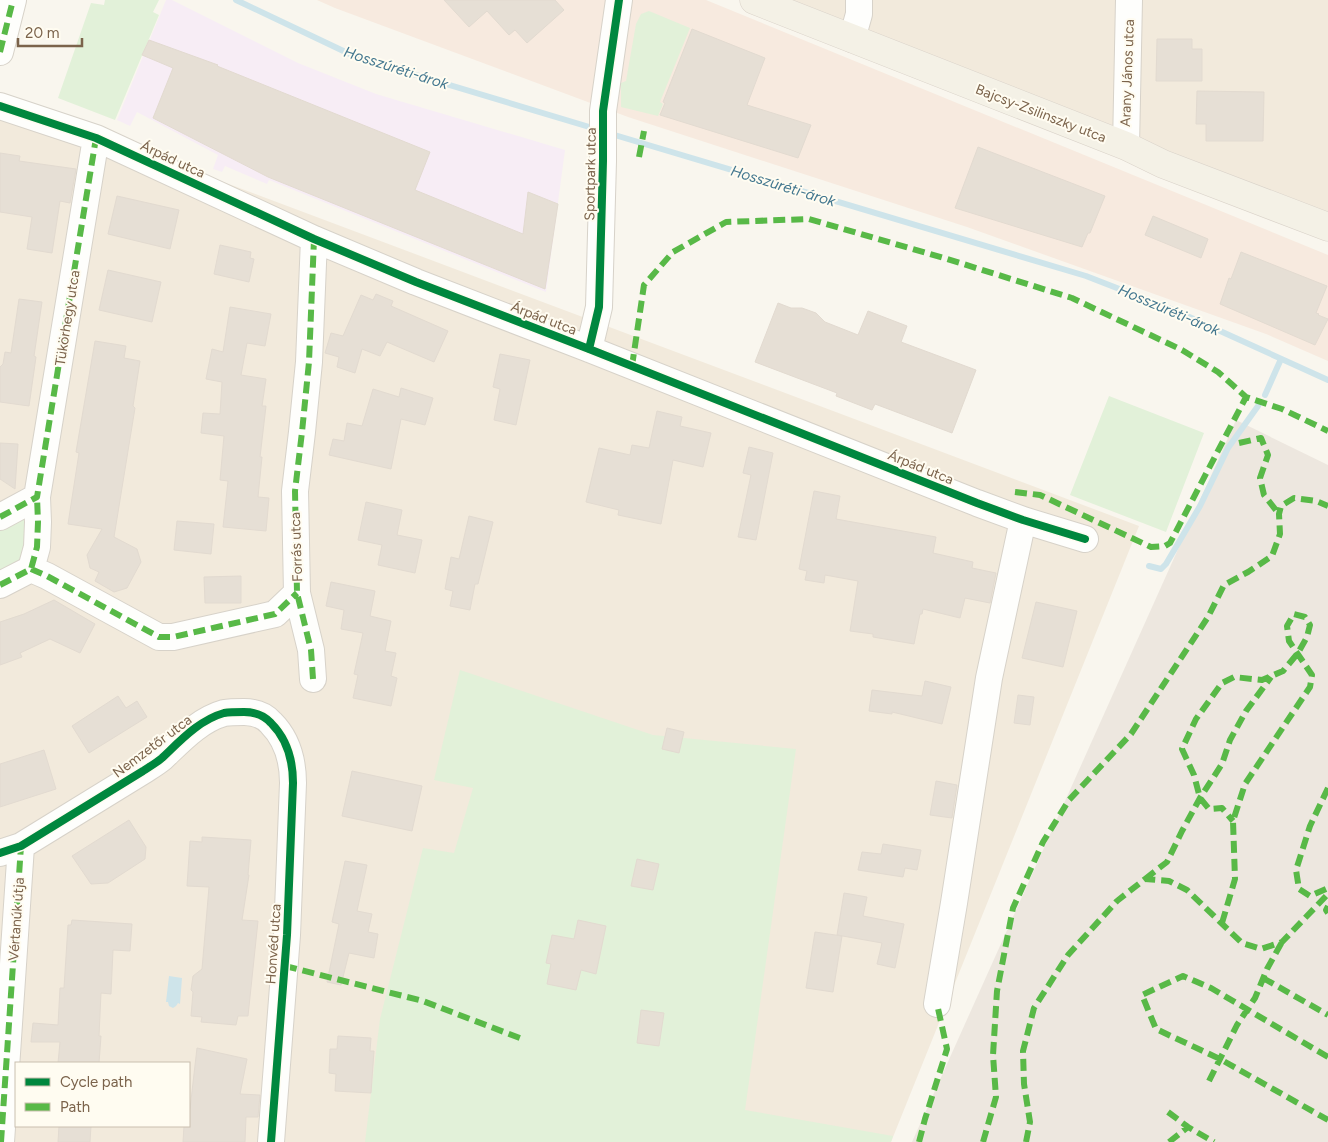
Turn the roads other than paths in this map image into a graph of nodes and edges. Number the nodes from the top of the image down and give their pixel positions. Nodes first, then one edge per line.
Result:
1 (14, 0) edge
2 (619, 0) edge
3 (754, 0) edge
4 (859, 0) edge
5 (1130, 0) edge
6 (852, 39) junction
7 (0, 52) edge
8 (0, 106) edge
9 (96, 138) junction
10 (1126, 146) junction
11 (1328, 227) edge
12 (314, 239) junction
13 (589, 349) junction
14 (37, 497) junction
15 (0, 516) edge
16 (1023, 520) junction
17 (1085, 539) dead end
18 (31, 569) junction
19 (0, 586) edge
20 (298, 593) junction
21 (313, 679) dead end
22 (286, 747) joint
23 (10, 849) edge
24 (938, 1004) dead end
25 (1, 1141) edge
26 (271, 1142) edge

1 - 7 street
2 - 13 street, Sportpark utca
3 - 6 main road, Bajcsy-Zsilinszky utca
4 - 6 street
5 - 10 street, Arany János utca
6 - 10 main road, Bajcsy-Zsilinszky utca
8 - 9 street, Árpád utca
9 - 12 street, Árpád utca
9 - 14 street, Tükörhegy utca
10 - 11 main road, Bajcsy-Zsilinszky utca
12 - 13 street, Árpád utca
12 - 20 street, Forrás utca
13 - 16 street, Árpád utca
14 - 15 street
14 - 18 street, Tükörhegy utca
16 - 17 street, Árpád utca
16 - 24 street
18 - 19 street
18 - 20 street, Forrás utca
20 - 21 street
22 - 23 street, Nemzetőr utca
22 - 26 street, Honvéd utca
23 - 25 street, Vértanúk útja

